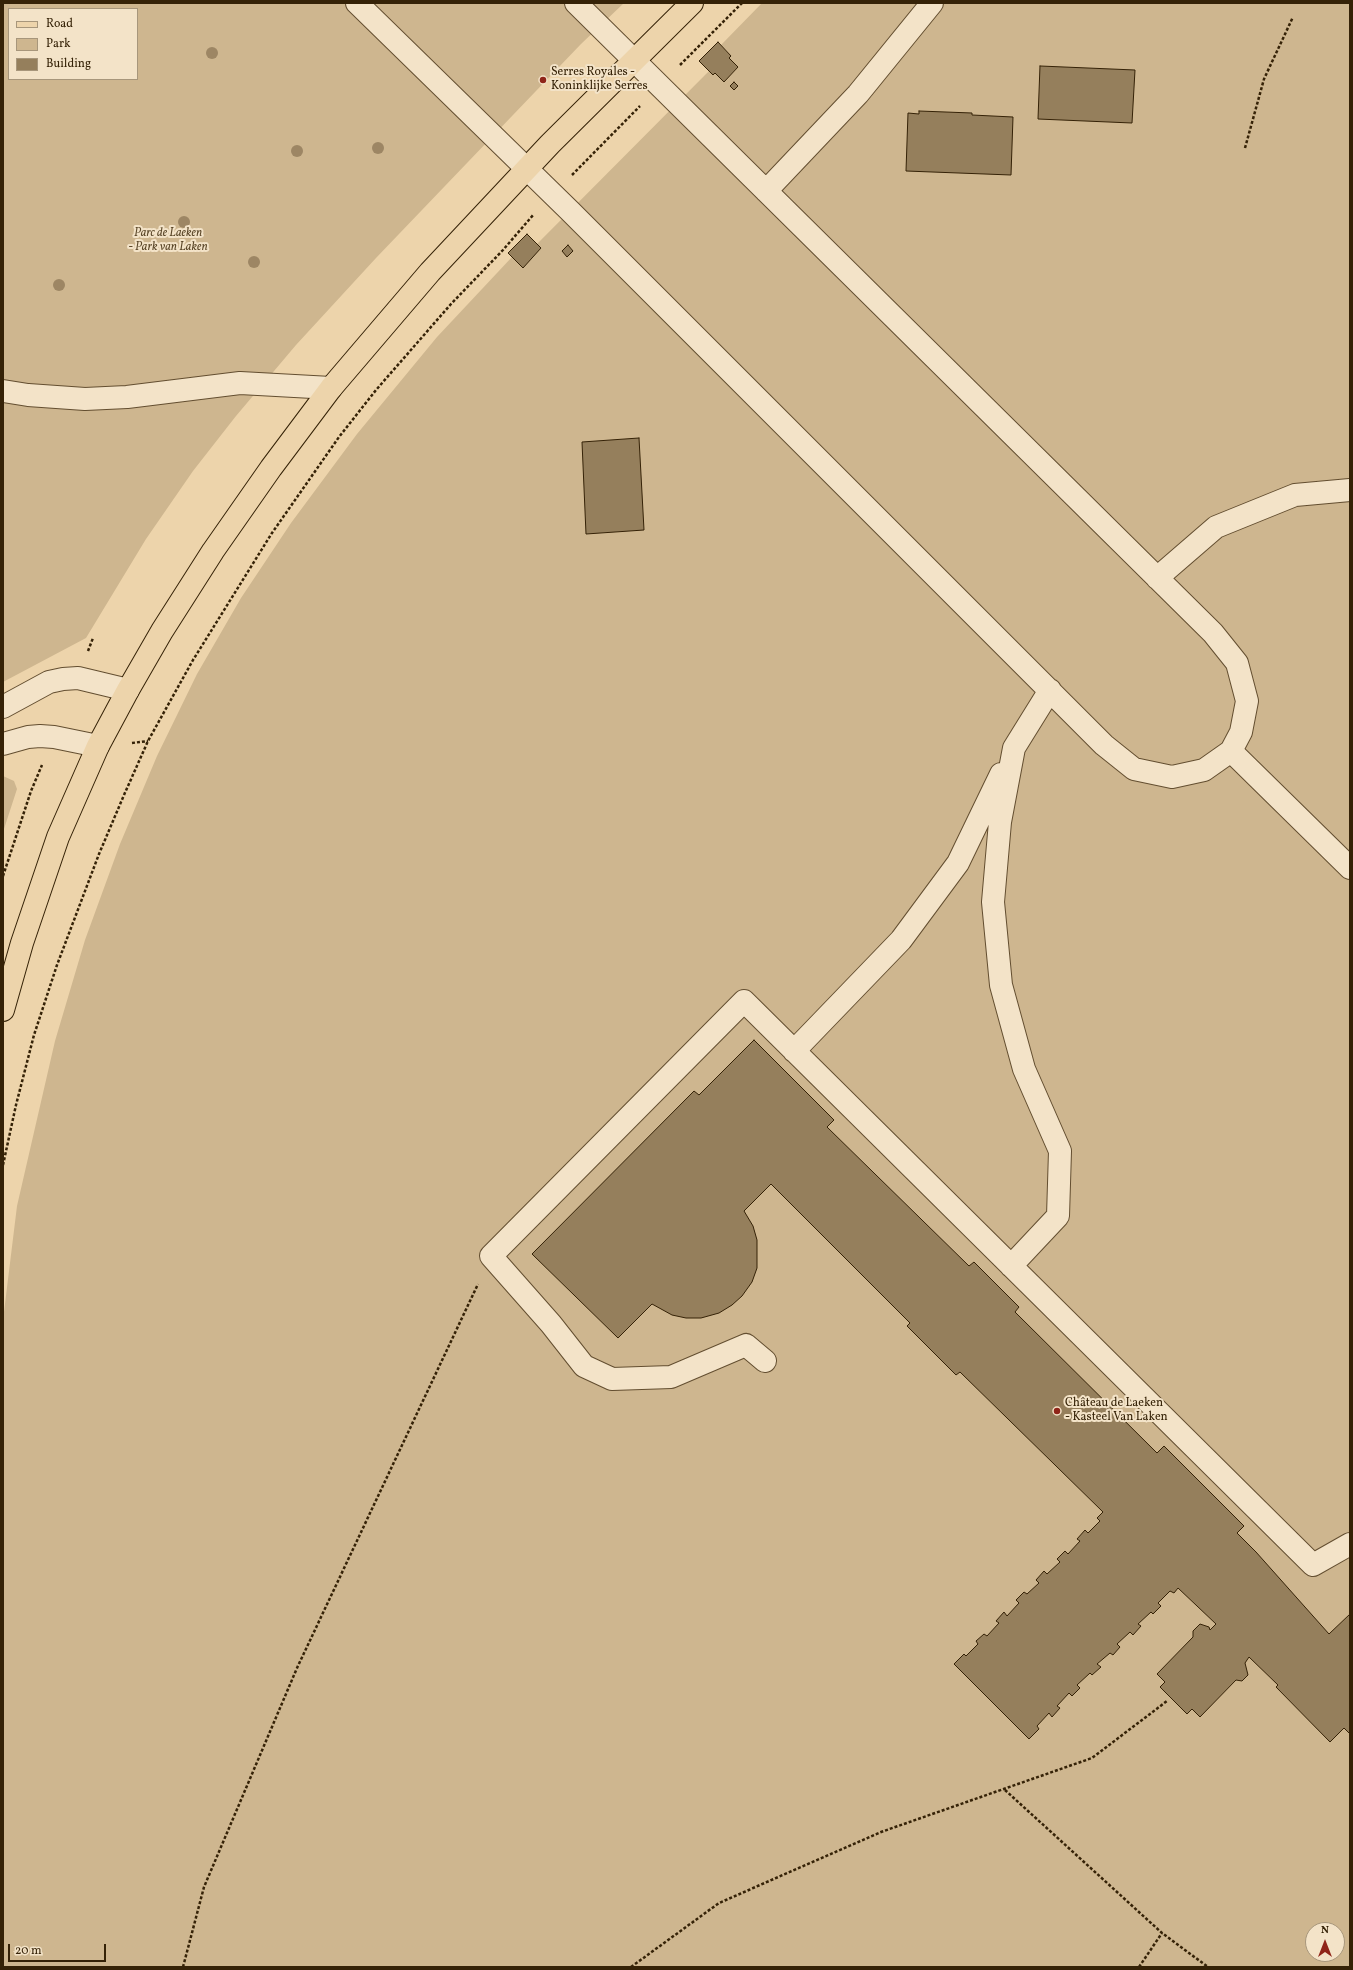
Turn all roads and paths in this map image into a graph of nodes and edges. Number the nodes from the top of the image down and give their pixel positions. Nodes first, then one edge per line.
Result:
1 (357, 3) edge
2 (576, 3) edge
3 (692, 3) edge
4 (742, 3) edge
5 (932, 3) edge
6 (1293, 17) dead end
7 (633, 61) junction
8 (660, 86) junction
9 (1245, 148) dead end
10 (526, 170) junction
11 (766, 191) junction
12 (552, 195) junction
13 (331, 388) junction
14 (3, 391) edge
15 (1350, 490) edge
16 (1157, 578) junction
17 (128, 690) junction
18 (1050, 690) junction
19 (3, 707) edge
20 (54, 737) junction
21 (3, 744) edge
22 (98, 746) junction
23 (1014, 748) junction
24 (1231, 751) junction
25 (1350, 868) edge
26 (3, 876) edge
27 (3, 1010) edge
28 (794, 1051) junction
29 (3, 1165) edge
30 (491, 1256) junction
31 (1011, 1266) junction
32 (764, 1361) dead end
33 (1350, 1544) edge
34 (1167, 1701) dead end
35 (1005, 1790) junction
36 (1162, 1932) junction
37 (183, 1967) edge
38 (631, 1967) edge
39 (1139, 1967) edge
40 (1208, 1967) edge

1 - 10 street
2 - 7 street
3 - 7 main road
4 - 8 path
5 - 11 street
6 - 9 path
7 - 8 street
7 - 10 main road
8 - 11 street
8 - 12 path
10 - 12 street
10 - 13 main road
11 - 16 street
12 - 18 street
12 - 29 path
13 - 14 street
13 - 17 main road
15 - 16 street
16 - 24 street
17 - 19 street
17 - 22 main road
18 - 23 street
18 - 24 street
20 - 21 street
20 - 22 street
20 - 26 path
22 - 27 main road
23 - 28 street
23 - 31 street
24 - 25 street
28 - 30 street
28 - 31 street
30 - 32 street
30 - 37 path
31 - 33 street
34 - 35 path
35 - 36 path
35 - 38 path
36 - 39 path
36 - 40 path

